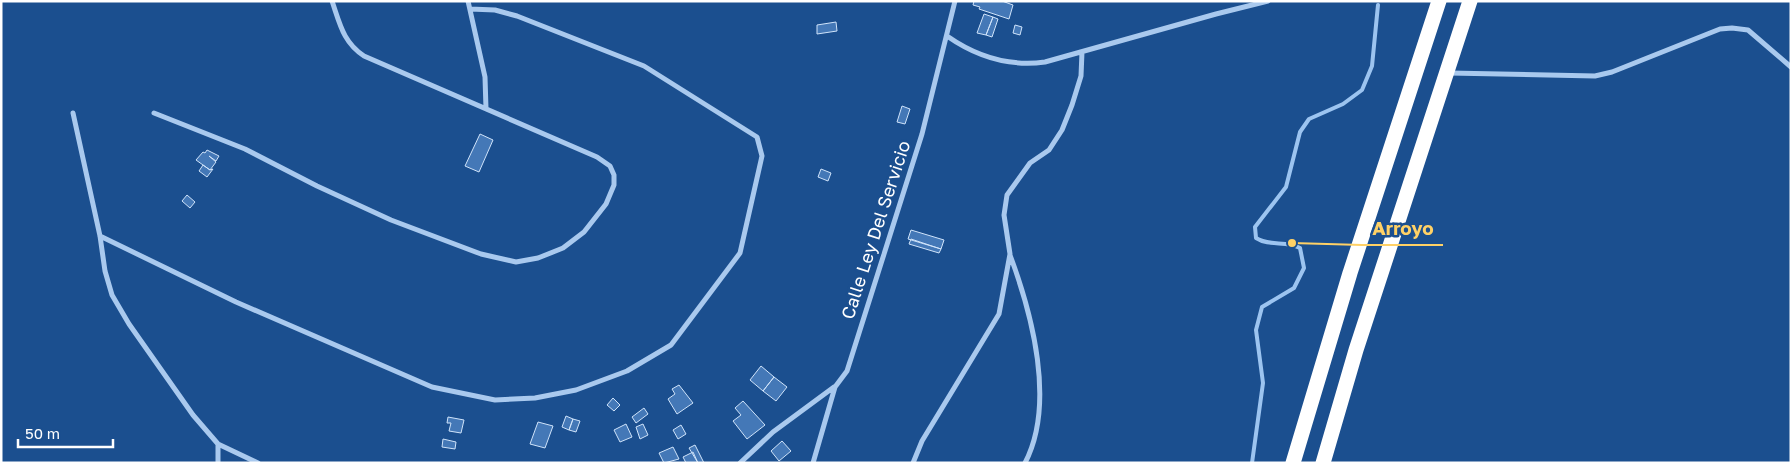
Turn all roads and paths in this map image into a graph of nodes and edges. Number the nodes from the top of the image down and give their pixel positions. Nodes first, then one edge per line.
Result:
1 (332, 1) edge
2 (468, 1) edge
3 (956, 1) edge
4 (1268, 1) edge
5 (1439, 1) edge
6 (1470, 1) edge
7 (470, 9) junction
8 (947, 36) junction
9 (1082, 52) junction
10 (1791, 67) edge
11 (1447, 72) junction
12 (486, 110) junction
13 (73, 113) dead end
14 (154, 113) dead end
15 (100, 236) junction
16 (1010, 254) junction
17 (835, 387) junction
18 (218, 444) junction
19 (218, 463) edge
20 (258, 463) edge
21 (740, 463) edge
22 (813, 463) edge
23 (913, 463) edge
24 (1025, 463) edge
25 (1293, 463) edge
26 (1323, 463) edge

1 - 12 street
2 - 7 street
3 - 8 street, Calle Ley Del Servicio
4 - 9 street
5 - 25 highway
6 - 11 highway
7 - 12 street
7 - 15 street
8 - 9 street
8 - 17 street, Calle Ley Del Servicio
9 - 16 street
10 - 11 street
11 - 26 highway
12 - 14 street
13 - 15 street
15 - 18 street
16 - 23 street
16 - 24 street
17 - 21 street
17 - 22 street, Calle Ley Del Servicio
18 - 19 street
18 - 20 street

